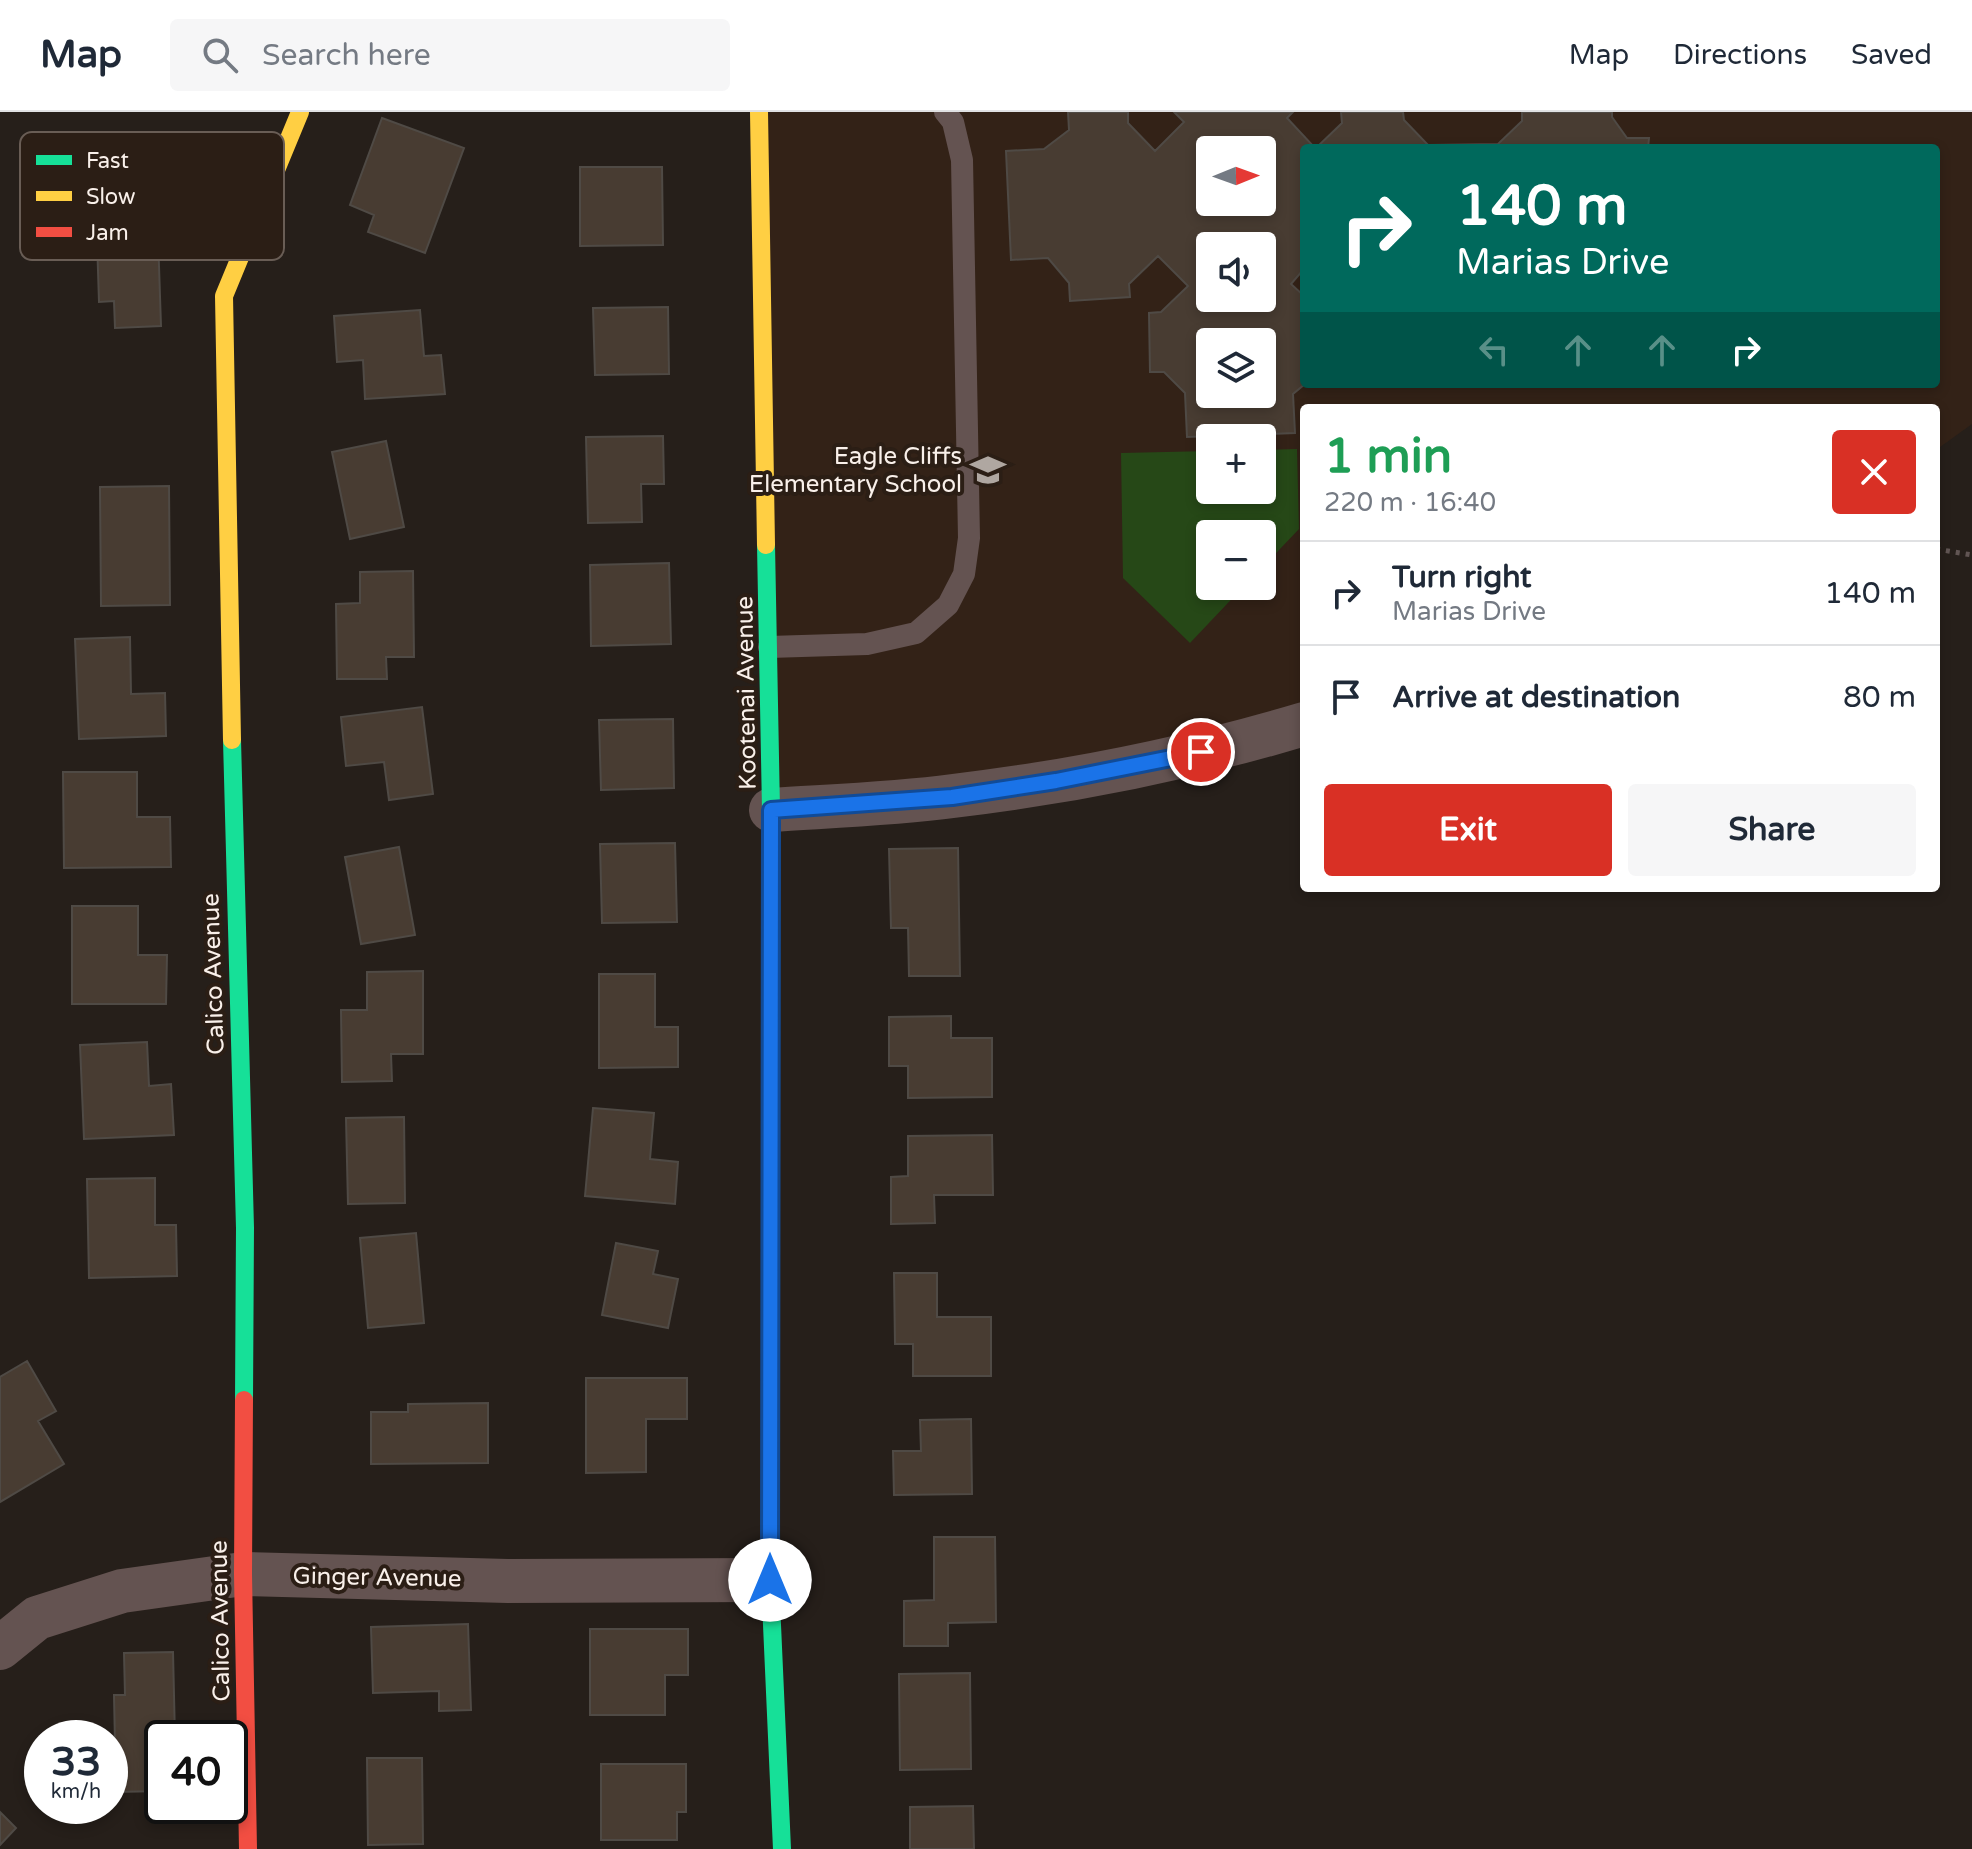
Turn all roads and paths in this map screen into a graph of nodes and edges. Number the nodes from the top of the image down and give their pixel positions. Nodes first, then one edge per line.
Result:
1 (300, 112) edge
2 (759, 112) edge
3 (945, 112) edge
4 (284, 151) edge
5 (239, 260) edge
6 (1940, 550) edge
7 (1972, 555) edge
8 (769, 647) junction
9 (1300, 725) edge
10 (771, 810) junction
11 (243, 1574) junction
12 (770, 1580) junction
13 (0, 1648) edge
14 (248, 1849) edge
15 (782, 1849) edge

1 - 4 street, Calico Avenue
2 - 8 street, Kootenai Avenue
3 - 8 lane
5 - 11 street, Calico Avenue
6 - 7 path
8 - 10 street, Kootenai Avenue
9 - 10 street
10 - 12 street, Kootenai Avenue
11 - 12 street, Ginger Avenue
11 - 13 street, Ginger Avenue
11 - 14 street, Calico Avenue
12 - 15 street, Kootenai Avenue

